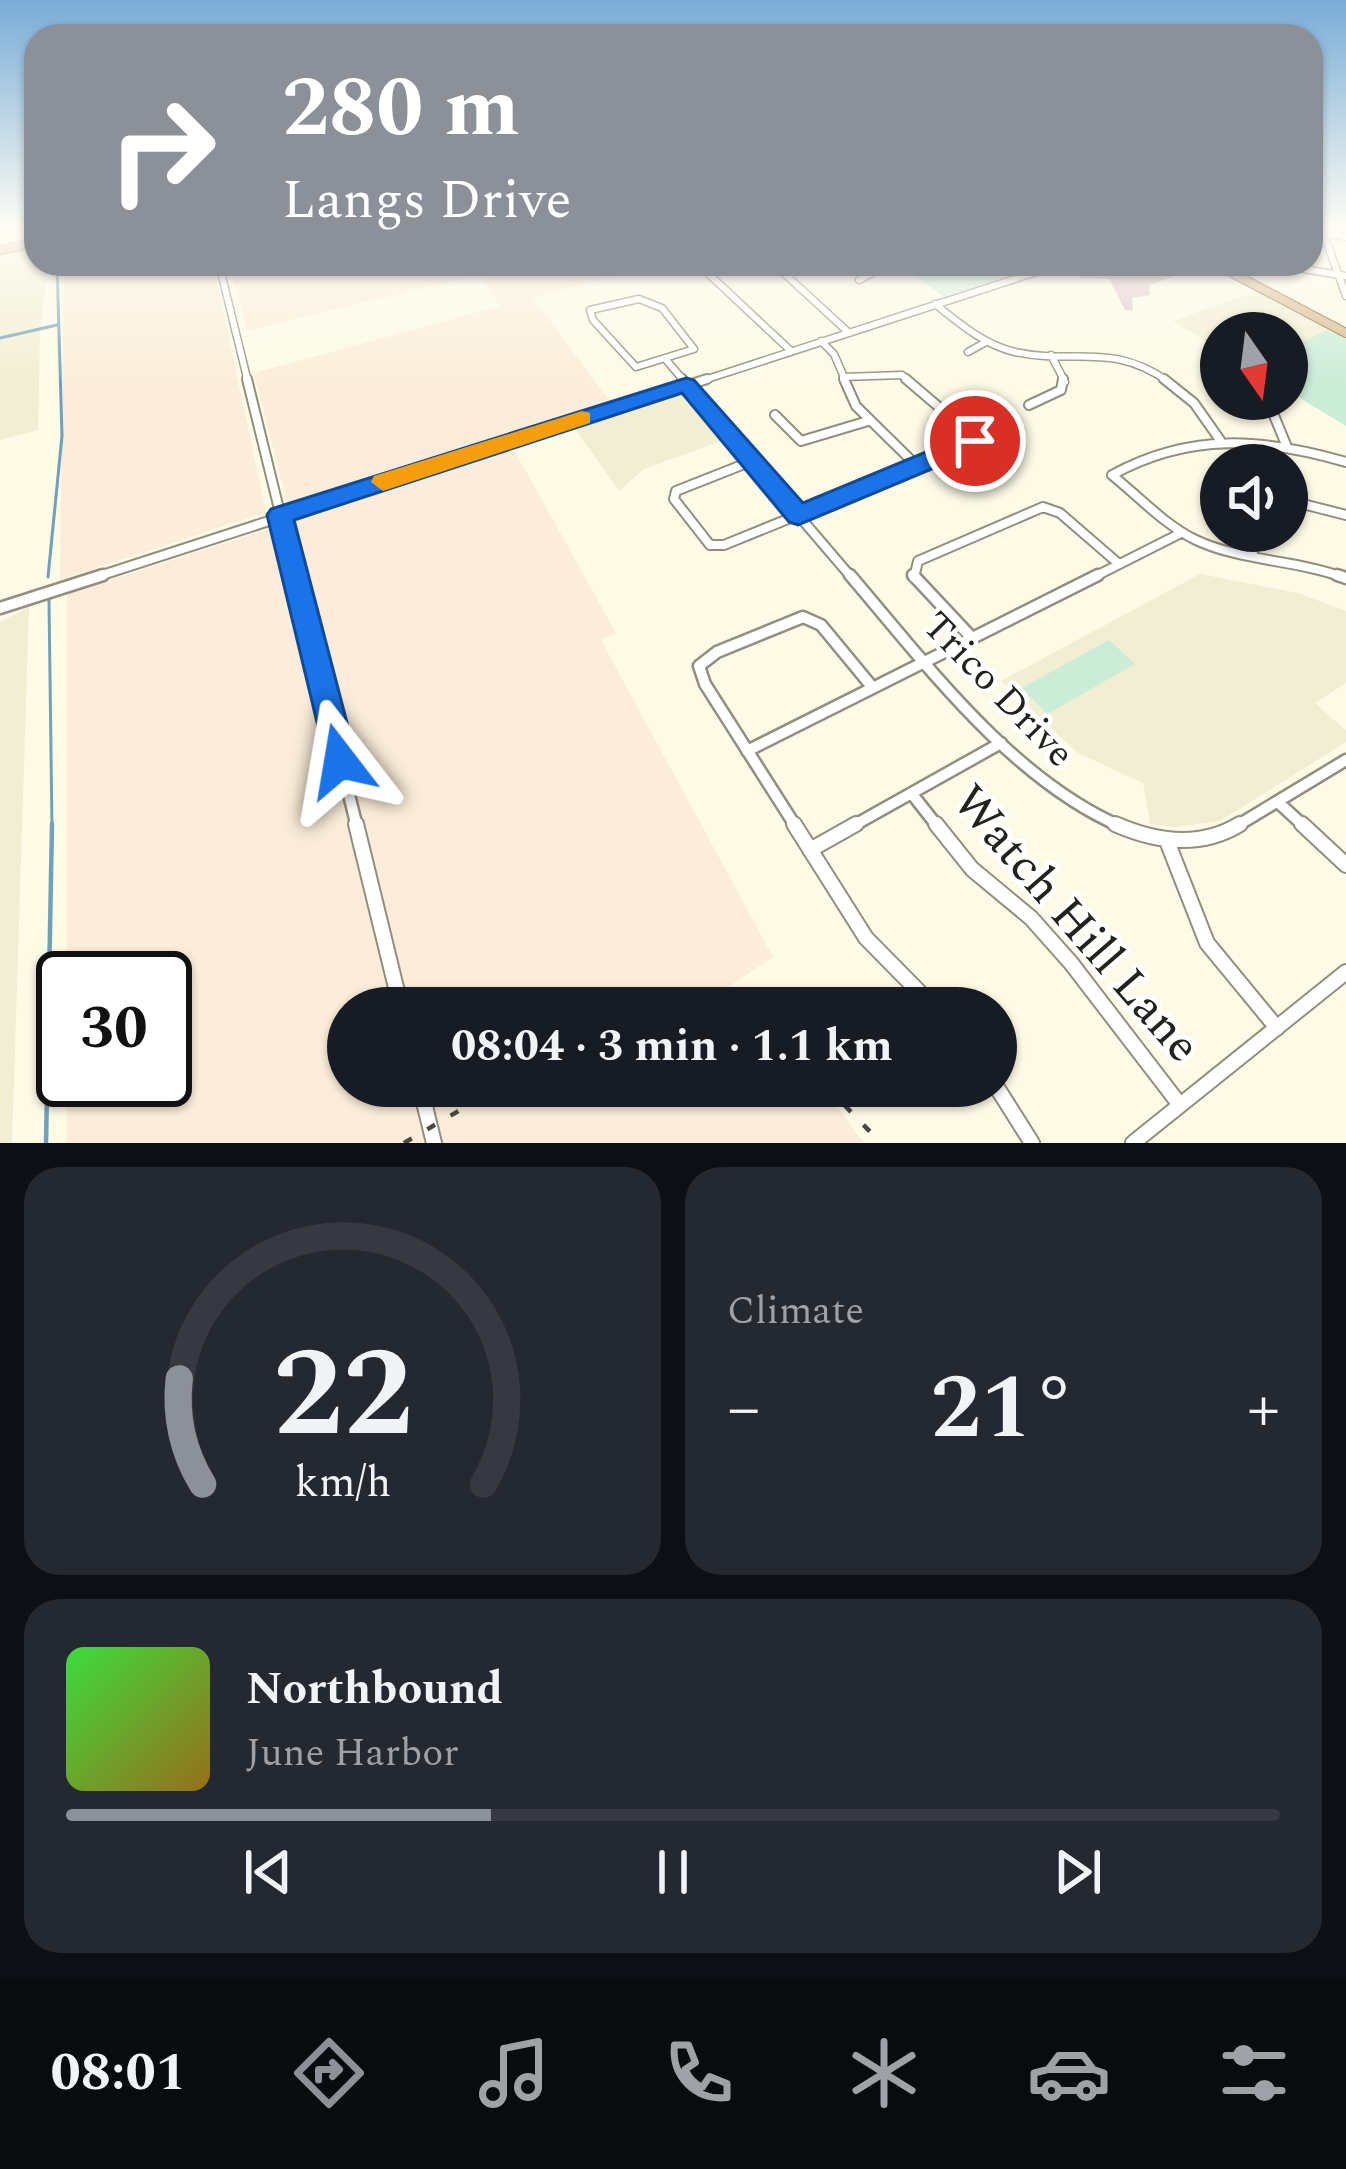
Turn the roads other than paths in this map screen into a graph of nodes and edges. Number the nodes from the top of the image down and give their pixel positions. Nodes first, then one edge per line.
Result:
1 (224, 279) edge
2 (714, 279) edge
3 (791, 279) edge
4 (1013, 279) edge
5 (1244, 279) edge
6 (935, 304) junction
7 (1346, 329) edge
8 (848, 332) junction
9 (821, 341) junction
10 (986, 342) junction
11 (791, 351) junction
12 (968, 352) dead end
13 (1051, 355) junction
14 (667, 361) junction
15 (843, 377) junction
16 (686, 385) junction
17 (1029, 405) dead end
18 (775, 415) dead end
19 (868, 421) junction
20 (1220, 440) junction
21 (1258, 444) edge
22 (1308, 452) edge
23 (752, 461) junction
24 (1346, 462) edge
25 (918, 467) junction
26 (1308, 505) edge
27 (280, 515) junction
28 (798, 515) junction
29 (1346, 515) edge
30 (1181, 533) junction
31 (1253, 554) joint
32 (1119, 564) junction
33 (1346, 578) edge
34 (0, 608) edge
35 (972, 638) junction
36 (925, 663) junction
37 (873, 688) junction
38 (1001, 743) junction
39 (747, 751) junction
40 (1346, 760) edge
41 (912, 794) junction
42 (1280, 803) junction
43 (1167, 841) junction
44 (810, 850) junction
45 (1346, 865) edge
46 (1346, 972) edge
47 (396, 987) edge
48 (914, 987) edge
49 (1277, 1028) junction
50 (1180, 1105) junction
51 (425, 1107) edge
52 (1009, 1107) edge
53 (434, 1143) edge
54 (1032, 1143) edge
55 (1133, 1143) edge

1 - 27 street
2 - 11 street
3 - 8 street
4 - 6 street
5 - 7 main road
6 - 8 street
6 - 10 street
8 - 9 street
9 - 11 street
9 - 15 street
10 - 12 street
10 - 13 street
11 - 16 street
13 - 17 street
13 - 20 street
14 - 14 street
14 - 16 street, Trico Drive
15 - 19 street
15 - 25 street
16 - 23 street, Trico Drive
16 - 27 street
18 - 19 street
19 - 25 street
20 - 21 street
20 - 30 street
22 - 24 street
23 - 28 street, Trico Drive
23 - 28 street
25 - 28 street
26 - 29 street
27 - 34 street
27 - 47 street
28 - 36 street, Trico Drive
30 - 31 street
30 - 32 street
31 - 33 street
32 - 35 street
32 - 35 street
35 - 36 street
36 - 37 street
36 - 38 street, Trico Drive
37 - 39 street
37 - 39 street
38 - 41 street
38 - 43 street, Trico Drive
39 - 44 street
40 - 42 street, Trico Drive
41 - 44 street
41 - 50 street, Watch Hill Lane
42 - 43 street, Trico Drive
42 - 45 street
43 - 49 street
44 - 48 street
46 - 49 street
49 - 50 street
50 - 55 street
51 - 53 street
52 - 54 street

